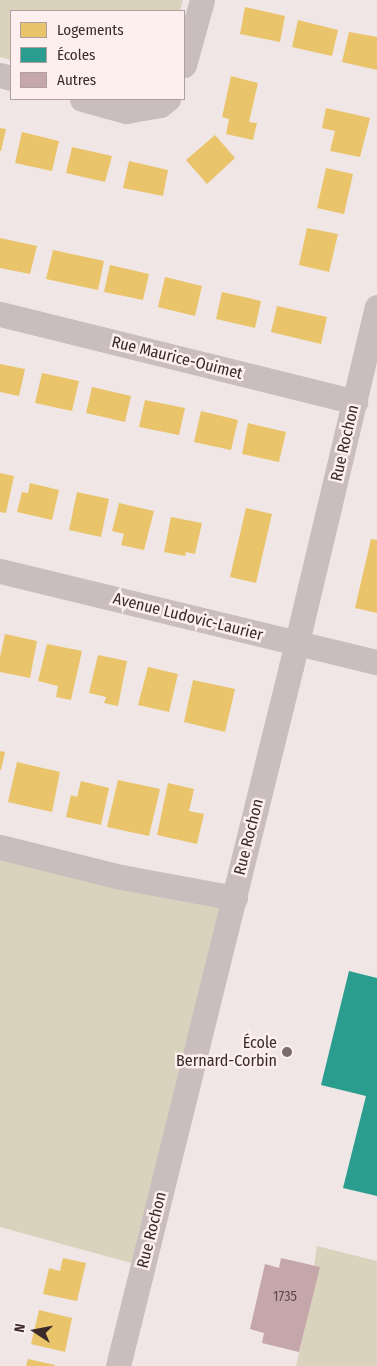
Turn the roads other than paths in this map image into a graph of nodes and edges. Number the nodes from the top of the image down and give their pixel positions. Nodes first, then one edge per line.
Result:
1 (202, 0) edge
2 (185, 61) edge
3 (86, 100) edge
4 (167, 100) edge
5 (377, 307) edge
6 (0, 314) edge
7 (355, 402) junction
8 (0, 571) edge
9 (297, 644) junction
10 (377, 662) edge
11 (0, 846) edge
12 (235, 898) junction
13 (118, 1366) edge

1 - 2 street
3 - 4 street
5 - 7 street, Rue Rochon
6 - 7 street, Rue Maurice-Ouimet
7 - 9 street, Rue Rochon
8 - 9 street, Avenue Ludovic-Laurier
9 - 10 street, Avenue Ludovic-Laurier
9 - 12 street, Rue Rochon
11 - 12 street
12 - 13 street, Rue Rochon

